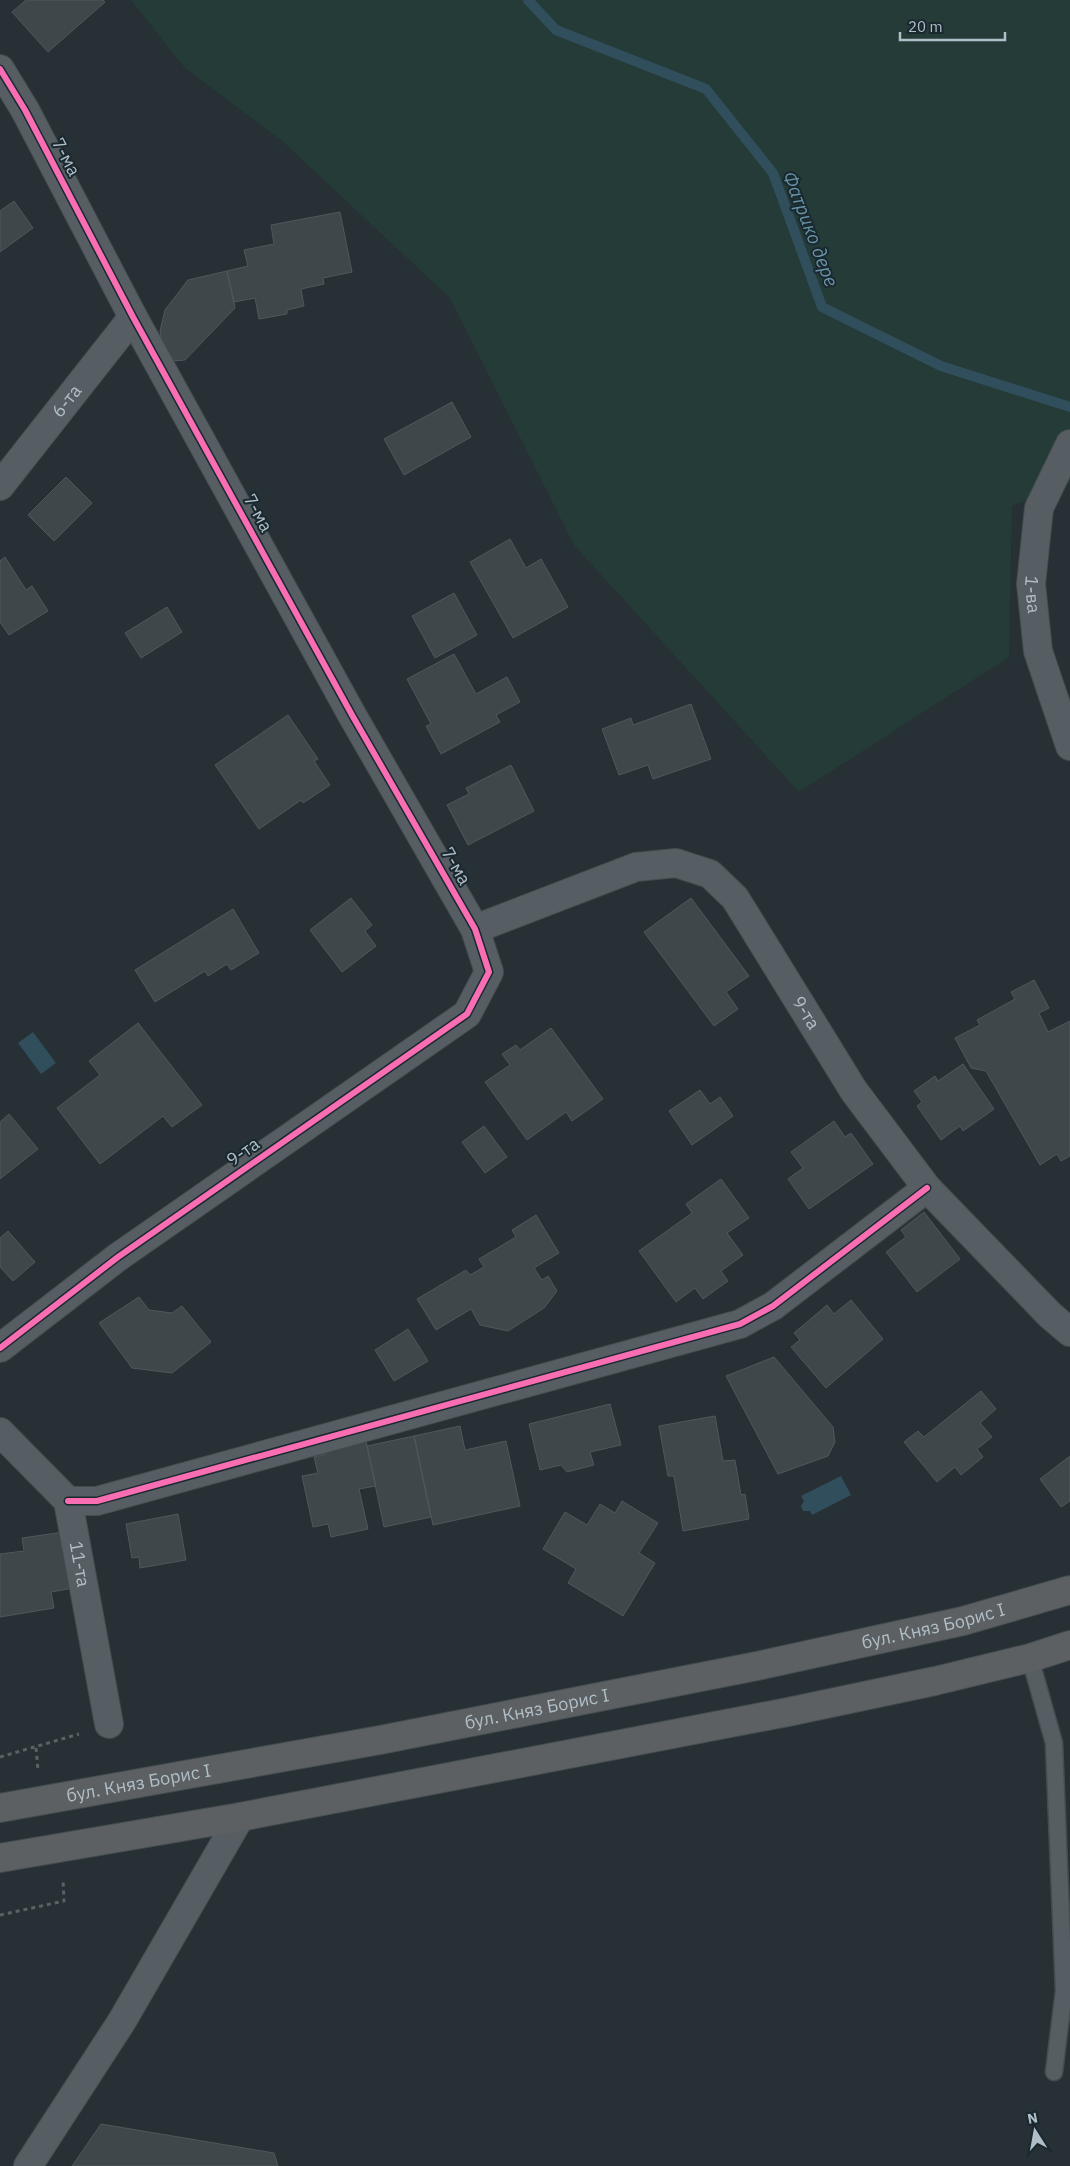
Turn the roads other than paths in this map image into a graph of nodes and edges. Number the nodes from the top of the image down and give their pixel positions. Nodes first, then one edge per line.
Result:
1 (0, 69) edge
2 (133, 317) junction
3 (1070, 444) edge
4 (0, 486) edge
5 (1070, 746) edge
6 (475, 929) junction
7 (489, 972) joint
8 (927, 1188) junction
9 (1070, 1332) edge
10 (0, 1348) edge
11 (0, 1432) edge
12 (68, 1502) junction
13 (1070, 1590) edge
14 (1070, 1645) edge
15 (1030, 1658) junction
16 (109, 1724) road end
17 (0, 1808) edge
18 (240, 1818) junction
19 (0, 1858) edge
20 (1054, 2072) dead end
21 (28, 2166) edge

1 - 2 street, 7-ма
2 - 4 street, 6-та
2 - 6 street, 7-ма
3 - 5 street, 1-ва
6 - 7 street, 7-ма
6 - 8 street, 9-та
7 - 10 street, 9-та
8 - 9 street, 9-та
8 - 12 street
11 - 12 street
12 - 16 street, 11-та
13 - 17 highway, бул. Княз Борис I
14 - 15 highway
15 - 18 highway
15 - 20 lane
18 - 19 highway
18 - 21 street

